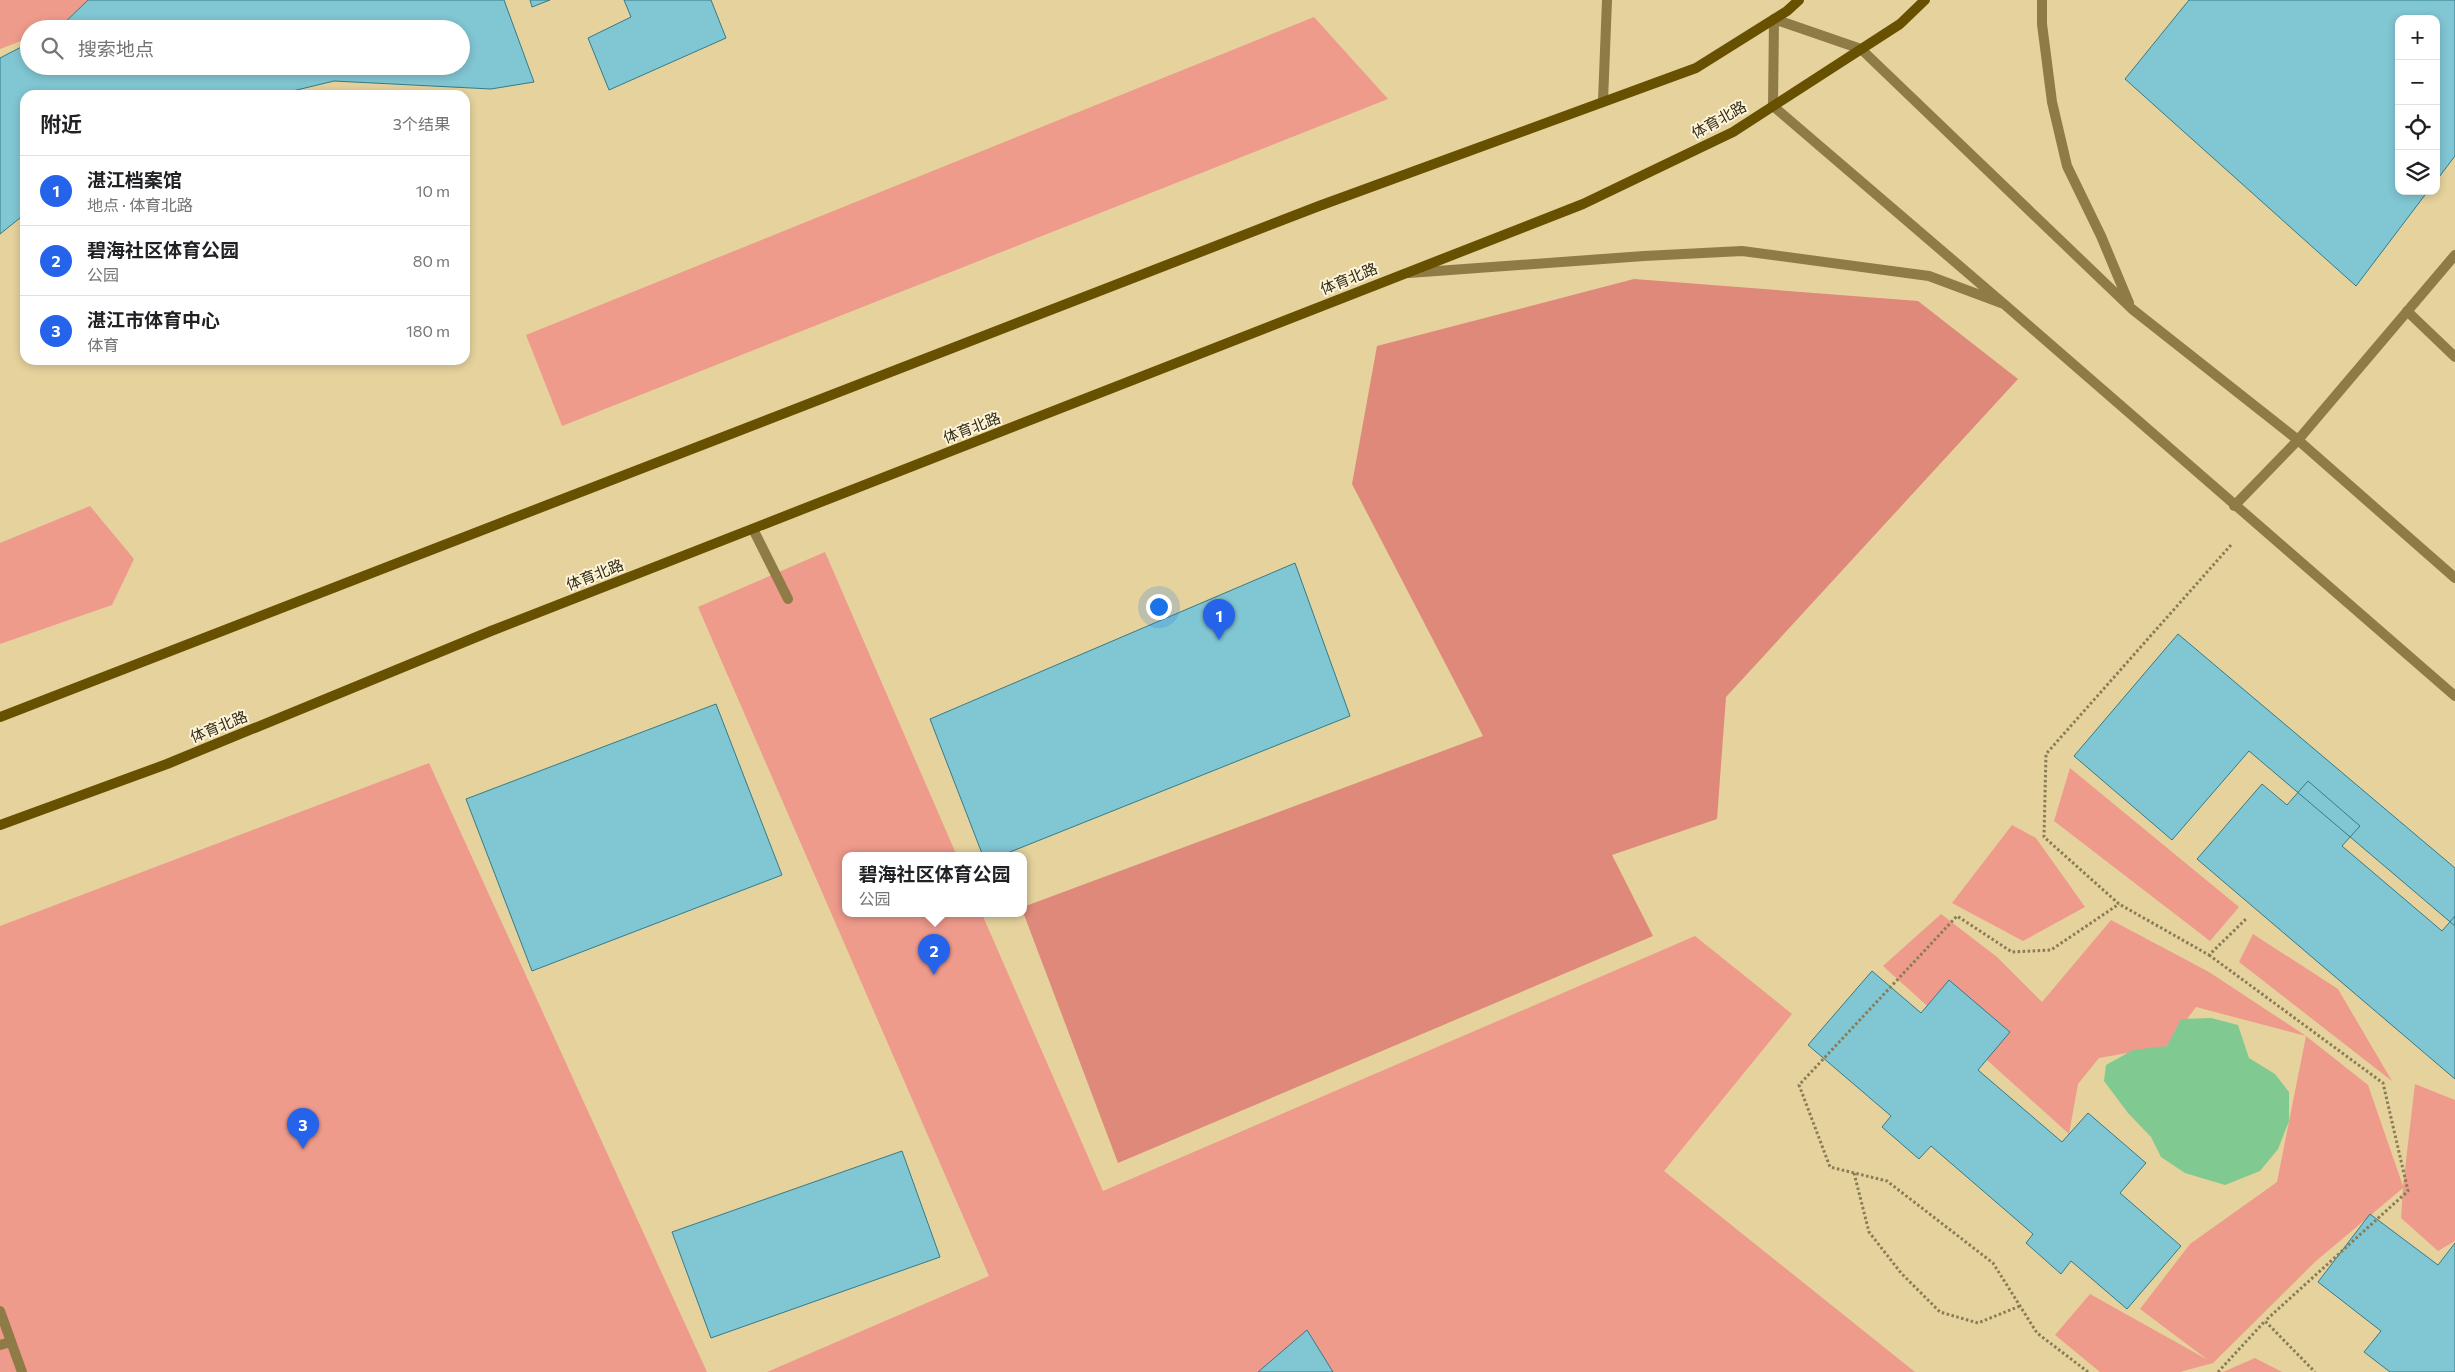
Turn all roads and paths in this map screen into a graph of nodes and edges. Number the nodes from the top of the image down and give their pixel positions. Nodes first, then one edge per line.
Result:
1 (1607, 0) edge
2 (1799, 0) edge
3 (1925, 0) edge
4 (2042, 0) edge
5 (1774, 19) junction
6 (1862, 49) junction
7 (1603, 101) junction
8 (1773, 106) junction
9 (2455, 255) edge
10 (1403, 273) junction
11 (2004, 304) junction
12 (2132, 309) junction
13 (2407, 311) junction
14 (2455, 357) edge
15 (2298, 440) junction
16 (2234, 506) junction
17 (753, 529) junction
18 (2231, 545) dead end
19 (2455, 578) edge
20 (788, 599) dead end
21 (2455, 696) edge
22 (0, 717) edge
23 (0, 825) edge
24 (2119, 904) junction
25 (2247, 918) dead end
26 (2209, 955) junction
27 (1854, 1172) junction
28 (2020, 1306) junction
29 (0, 1311) edge
30 (2265, 1321) junction
31 (11, 1342) junction
32 (0, 1345) edge
33 (22, 1372) edge
34 (2088, 1372) edge
35 (2218, 1372) edge
36 (2315, 1372) edge

1 - 7 street
2 - 5 main road
3 - 6 main road, 体育北路
4 - 12 street
5 - 6 street
5 - 7 main road
5 - 8 street
6 - 8 main road, 体育北路
6 - 12 street
7 - 22 main road
8 - 10 main road, 体育北路
8 - 11 street
9 - 13 street
10 - 11 street
10 - 17 main road, 体育北路
11 - 16 street
12 - 15 street
13 - 14 street
13 - 15 street
15 - 16 street
15 - 19 street
16 - 21 street
17 - 20 street
17 - 23 main road, 体育北路
18 - 24 path
24 - 26 path
24 - 27 path
25 - 26 path
26 - 30 path
27 - 28 path
27 - 28 path
28 - 34 path
29 - 31 street
30 - 35 path
30 - 36 path
31 - 32 street
31 - 33 street

